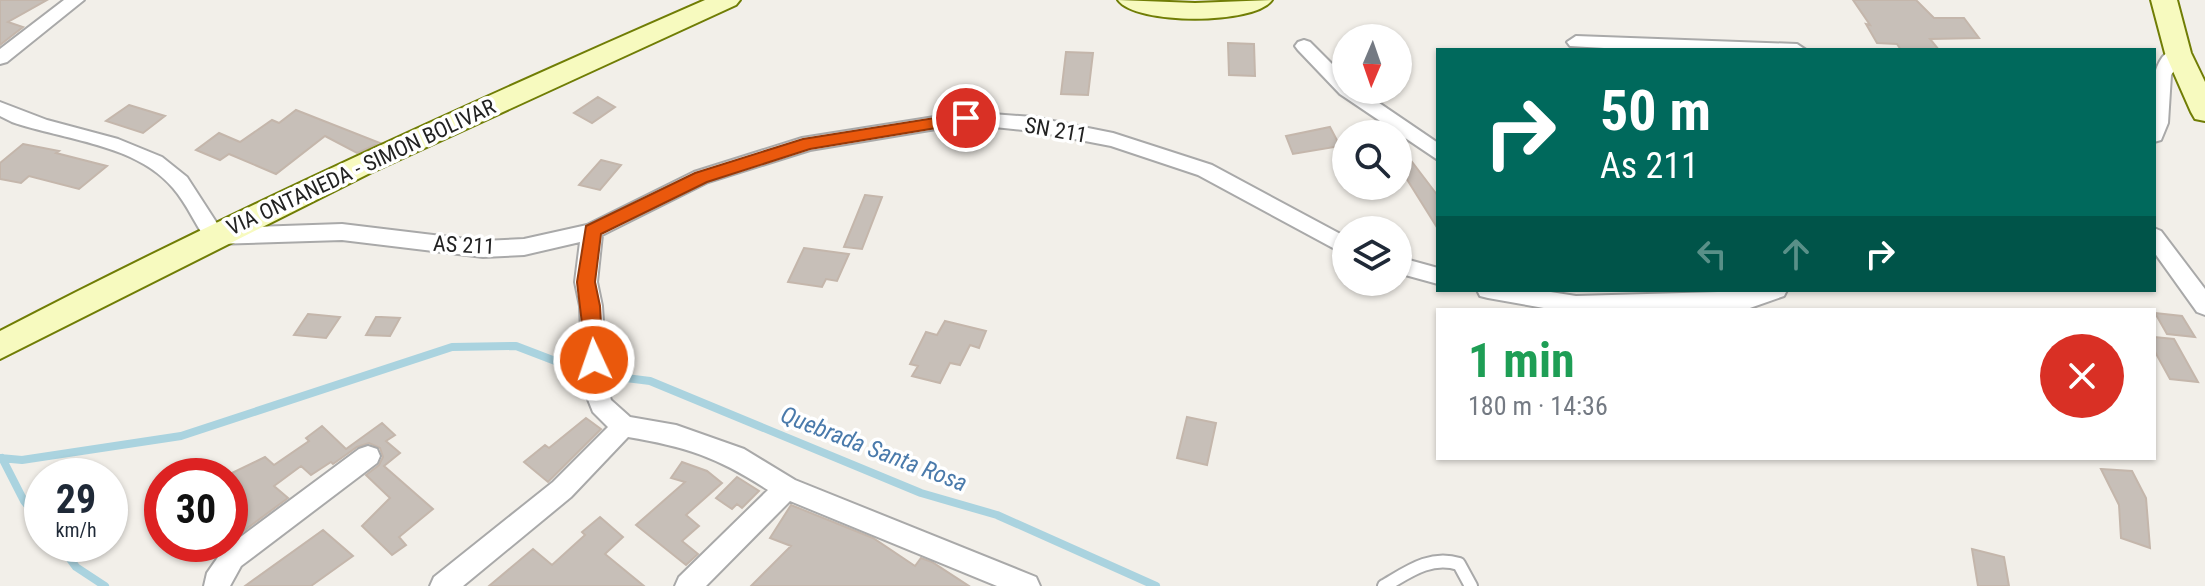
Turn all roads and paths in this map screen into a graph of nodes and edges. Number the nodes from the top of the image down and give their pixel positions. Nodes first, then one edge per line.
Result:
1 (75, 0) edge
2 (727, 0) edge
3 (1131, 0) edge
4 (1259, 0) edge
5 (2164, 0) edge
6 (1576, 42) dead end
7 (1304, 46) dead end
8 (1742, 48) edge
9 (2178, 53) junction
10 (0, 58) edge
11 (1332, 75) edge
12 (1366, 104) edge
13 (0, 108) edge
14 (2205, 112) edge
15 (19, 117) junction
16 (0, 130) edge
17 (2156, 130) edge
18 (1436, 152) edge
19 (701, 177) joint
20 (592, 231) junction
21 (214, 236) junction
22 (1332, 239) edge
23 (2156, 239) edge
24 (1412, 269) edge
25 (1436, 275) edge
26 (1512, 292) edge
27 (1770, 292) edge
28 (1573, 297) edge
29 (2205, 306) edge
30 (0, 346) edge
31 (623, 426) junction
32 (368, 456) dead end
33 (786, 488) junction
34 (217, 586) edge
35 (443, 586) edge
36 (688, 586) edge
37 (1027, 586) edge
38 (1384, 586) edge
39 (1471, 586) edge

1 - 10 street
2 - 21 street, VIA ONTANEDA - SIMON BOLIVAR
3 - 4 street
5 - 9 street
6 - 8 street
7 - 11 street
9 - 14 street
9 - 17 street
12 - 18 street
13 - 15 street
15 - 16 street
15 - 21 street
19 - 20 street, AS 211
19 - 22 street, SN 211
20 - 21 street, AS 211
20 - 31 street
21 - 30 street, VIA ONTANEDA - SIMON BOLIVAR
23 - 29 street
24 - 25 street
26 - 28 street
27 - 28 street
31 - 33 street
31 - 35 street
32 - 34 street
33 - 36 street
33 - 37 street
38 - 39 lane

